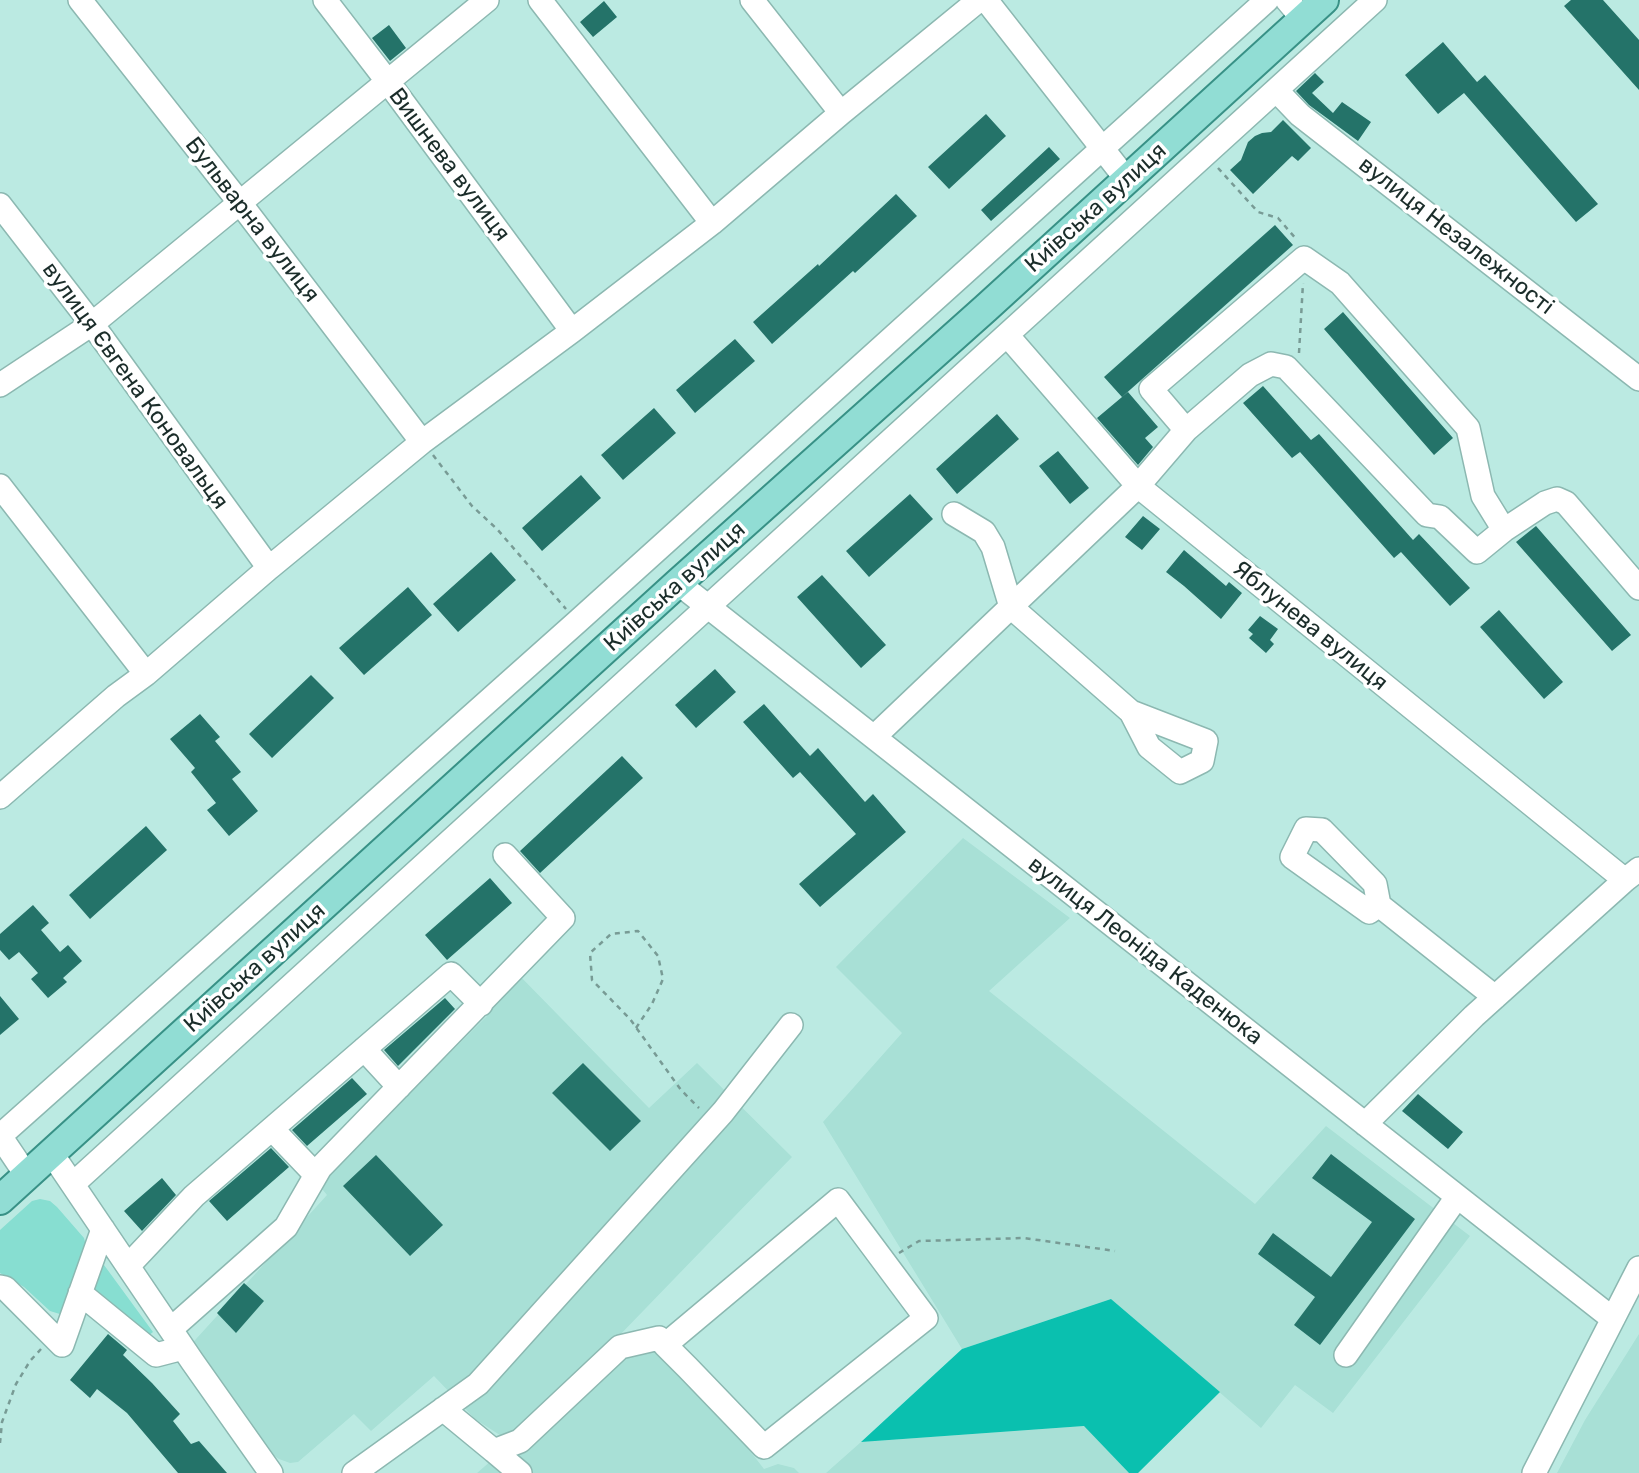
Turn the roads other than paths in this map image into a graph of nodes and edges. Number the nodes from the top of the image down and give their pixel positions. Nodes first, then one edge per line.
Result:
1 (80, 0) edge
2 (325, 0) edge
3 (487, 0) edge
4 (540, 0) edge
5 (752, 0) edge
6 (979, 0) edge
7 (986, 0) edge
8 (1267, 0) edge
9 (1324, 0) edge
10 (1375, 0) edge
11 (1295, 10) edge
12 (388, 82) junction
13 (1276, 90) junction
14 (841, 113) junction
15 (1103, 148) junction
16 (1127, 180) junction
17 (240, 203) junction
18 (0, 205) edge
19 (712, 223) junction
20 (92, 324) junction
21 (572, 331) junction
22 (1007, 335) junction
23 (1637, 373) edge
24 (0, 385) edge
25 (1186, 430) junction
26 (422, 442) junction
27 (0, 486) edge
28 (1138, 486) junction
29 (954, 514) dead end
30 (1504, 530) junction
31 (269, 568) junction
32 (678, 583) junction
33 (1639, 588) edge
34 (709, 607) junction
35 (1011, 607) junction
36 (146, 674) junction
37 (1131, 712) dead end
38 (874, 737) junction
39 (2, 790) edge
40 (505, 855) dead end
41 (1632, 874) edge
42 (1379, 905) dead end
43 (1495, 997) junction
44 (481, 1004) junction
45 (791, 1025) dead end
46 (365, 1049) junction
47 (400, 1087) junction
48 (1365, 1125) junction
49 (272, 1129) junction
50 (0, 1136) edge
51 (52, 1154) junction
52 (316, 1175) junction
53 (27, 1176) junction
54 (73, 1184) junction
55 (1457, 1197) junction
56 (0, 1200) edge
57 (103, 1229) junction
58 (128, 1266) junction
59 (1639, 1268) edge
60 (0, 1287) edge
61 (80, 1293) junction
62 (1613, 1319) junction
63 (177, 1339) junction
64 (666, 1345) junction
65 (1346, 1355) dead end
66 (443, 1409) junction
67 (494, 1451) junction
68 (271, 1473) edge
69 (354, 1473) edge
70 (520, 1473) edge
71 (1534, 1473) edge

1 - 17 street, Бульварна вулиця
2 - 12 street, Вишнева вулиця
3 - 12 street
4 - 19 street
5 - 14 street
6 - 14 street
7 - 15 street
8 - 15 street
9 - 11 main road, Київська вулиця
10 - 13 street
11 - 16 main road, Київська вулиця
12 - 17 street
12 - 21 street, Вишнева вулиця
13 - 22 street
13 - 23 street, вулиця Незалежності
14 - 19 street
15 - 16 street
15 - 50 street
16 - 32 main road, Київська вулиця
17 - 20 street
17 - 26 street, Бульварна вулиця
18 - 20 street, вулиця Євгена Коновальця
19 - 21 street
20 - 24 street
20 - 31 street, вулиця Євгена Коновальця
21 - 26 street
22 - 28 street, Яблунева вулиця
22 - 34 street
25 - 28 street
25 - 30 street
25 - 30 street
26 - 31 street
27 - 36 street
28 - 35 street
28 - 41 street, Яблунева вулиця
29 - 35 street
30 - 33 street
31 - 36 street
32 - 34 street, вулиця Леоніда Каденюка
32 - 51 main road, Київська вулиця
34 - 38 street, вулиця Леоніда Каденюка
34 - 54 street
35 - 37 street
35 - 38 street
36 - 39 street
38 - 48 street, вулиця Леоніда Каденюка
40 - 44 street
41 - 43 street
42 - 43 street
43 - 48 street
44 - 46 street
44 - 47 street
45 - 66 street
46 - 47 street
46 - 49 street
47 - 52 street
48 - 55 street, вулиця Леоніда Каденюка
49 - 52 street
49 - 58 street
50 - 53 street
51 - 53 main road, Київська вулиця
51 - 54 street
52 - 63 street
53 - 56 main road, Київська вулиця
54 - 57 street
55 - 62 street, вулиця Леоніда Каденюка
55 - 65 street
57 - 58 street
57 - 61 street
58 - 63 street
59 - 62 street
60 - 61 street
61 - 63 street
62 - 71 street
63 - 68 street
64 - 64 street
64 - 67 street
66 - 67 street
66 - 69 street
67 - 70 street

